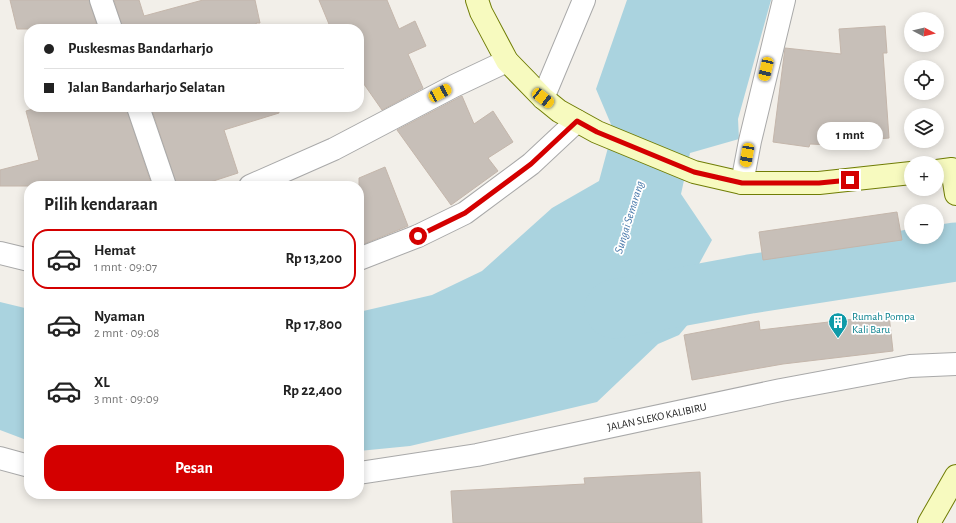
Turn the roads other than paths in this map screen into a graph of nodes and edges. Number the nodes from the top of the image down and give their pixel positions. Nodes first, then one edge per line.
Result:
1 (102, 0) edge
2 (477, 0) edge
3 (584, 0) edge
4 (784, 0) edge
5 (109, 24) edge
6 (507, 61) junction
7 (543, 98) junction
8 (140, 112) edge
9 (577, 121) junction
10 (948, 169) edge
11 (904, 174) edge
12 (163, 181) edge
13 (261, 181) edge
14 (742, 183) junction
15 (956, 194) edge
16 (0, 253) edge
17 (364, 257) edge
18 (24, 259) edge
19 (956, 364) edge
20 (0, 458) edge
21 (24, 465) edge
22 (364, 472) edge
23 (956, 476) edge
24 (928, 523) edge

1 - 5 street
2 - 6 street
3 - 7 street
4 - 14 street
6 - 7 street
6 - 13 street
7 - 9 street
8 - 12 street
9 - 14 street
9 - 17 street
10 - 15 street
11 - 14 street
16 - 18 street
19 - 22 street, JALAN SLEKO KALIBIRU
20 - 21 street
23 - 24 street

